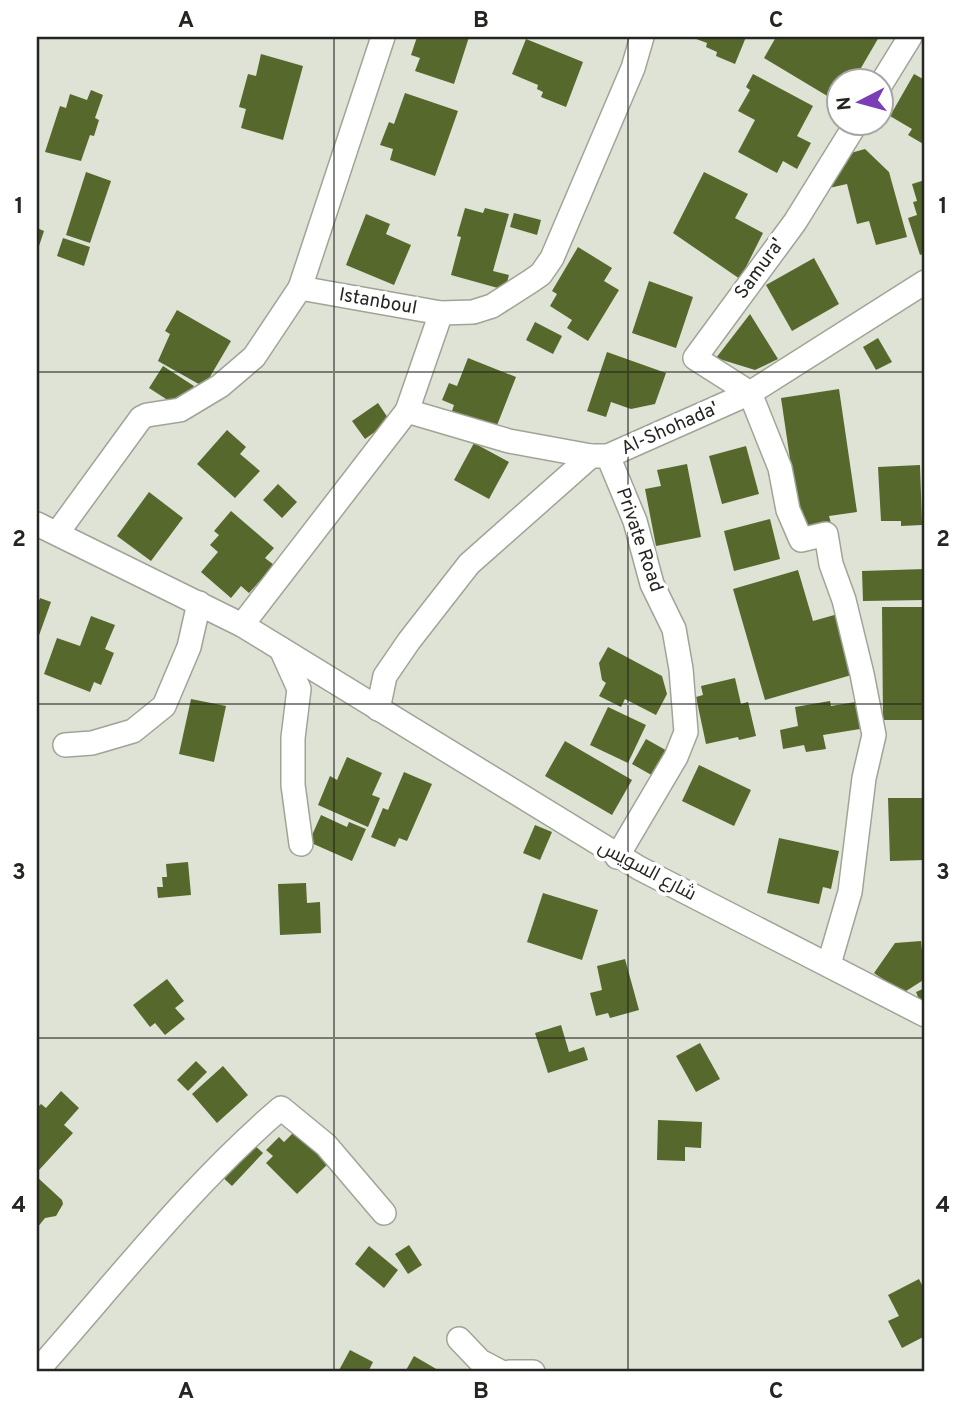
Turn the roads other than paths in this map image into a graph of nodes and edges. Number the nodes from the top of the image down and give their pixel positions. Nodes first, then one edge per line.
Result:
1 (383, 37) edge
2 (642, 37) edge
3 (910, 37) edge
4 (892, 66) edge
5 (848, 136) edge
6 (925, 282) edge
7 (300, 289) junction
8 (441, 313) junction
9 (750, 393) junction
10 (407, 411) junction
11 (600, 456) junction
12 (37, 524) edge
13 (58, 533) junction
14 (199, 603) junction
15 (242, 625) junction
16 (281, 649) junction
17 (379, 709) junction
18 (65, 745) dead end
19 (301, 844) dead end
20 (617, 856) junction
21 (829, 964) junction
22 (925, 1015) edge
23 (384, 1213) dead end
24 (459, 1339) dead end
25 (37, 1371) edge
26 (501, 1372) edge
27 (510, 1372) edge
28 (533, 1372) edge

1 - 7 street
2 - 8 street, Istanboul
3 - 4 street
5 - 9 street, Samura'
6 - 9 street, Al-Shohada'
7 - 8 street, Istanboul
7 - 13 street
8 - 10 street
9 - 11 street, Al-Shohada'
9 - 21 street
10 - 11 street
10 - 15 street
11 - 17 street, Al-Shohada'
11 - 20 street, Private Road
12 - 13 street, شارع السويس
13 - 14 street, شارع السويس
14 - 15 street, شارع السويس
14 - 18 street
15 - 16 street, شارع السويس
16 - 17 street, شارع السويس
16 - 19 street
17 - 20 street, شارع السويس
20 - 21 street, شارع السويس
21 - 22 street, شارع السويس
23 - 25 street
24 - 26 street
27 - 28 street

